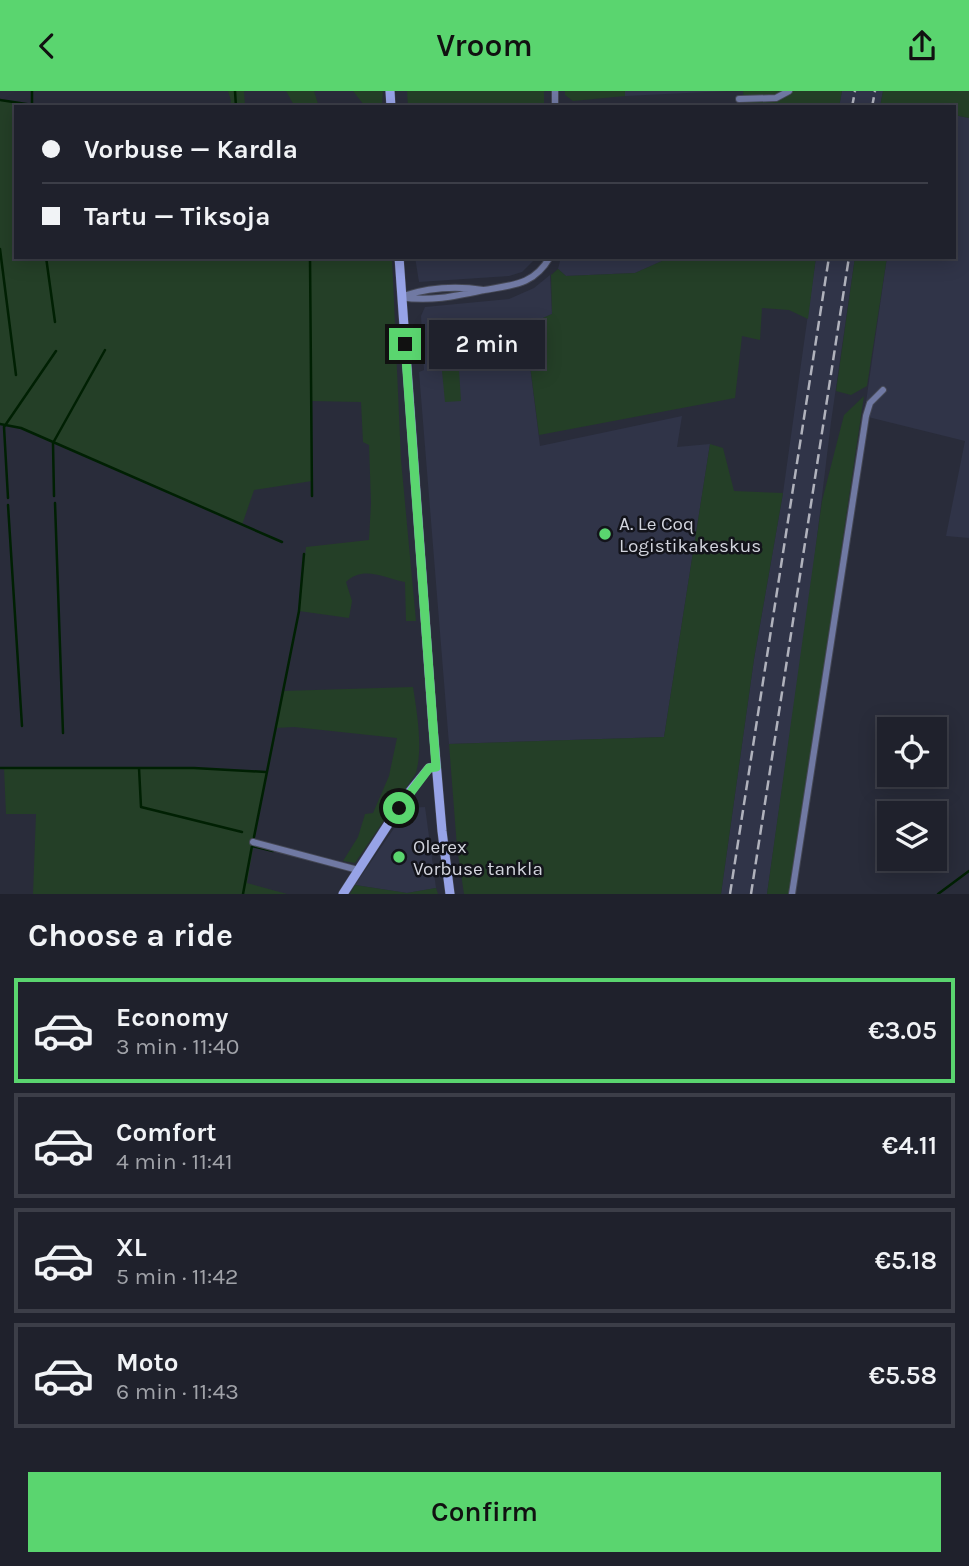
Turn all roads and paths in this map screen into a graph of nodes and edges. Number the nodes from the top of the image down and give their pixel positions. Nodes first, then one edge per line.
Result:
1 (789, 91) edge
2 (739, 99) dead end
3 (399, 259) edge
4 (550, 259) edge
5 (401, 297) junction
6 (883, 390) dead end
7 (436, 767) junction
8 (253, 842) dead end
9 (358, 870) junction
10 (343, 894) edge
11 (450, 894) edge
12 (792, 894) edge

1 - 2 street
3 - 5 main road
4 - 5 street
5 - 7 main road
6 - 12 street
7 - 9 main road
7 - 11 main road
8 - 9 street
9 - 10 main road

